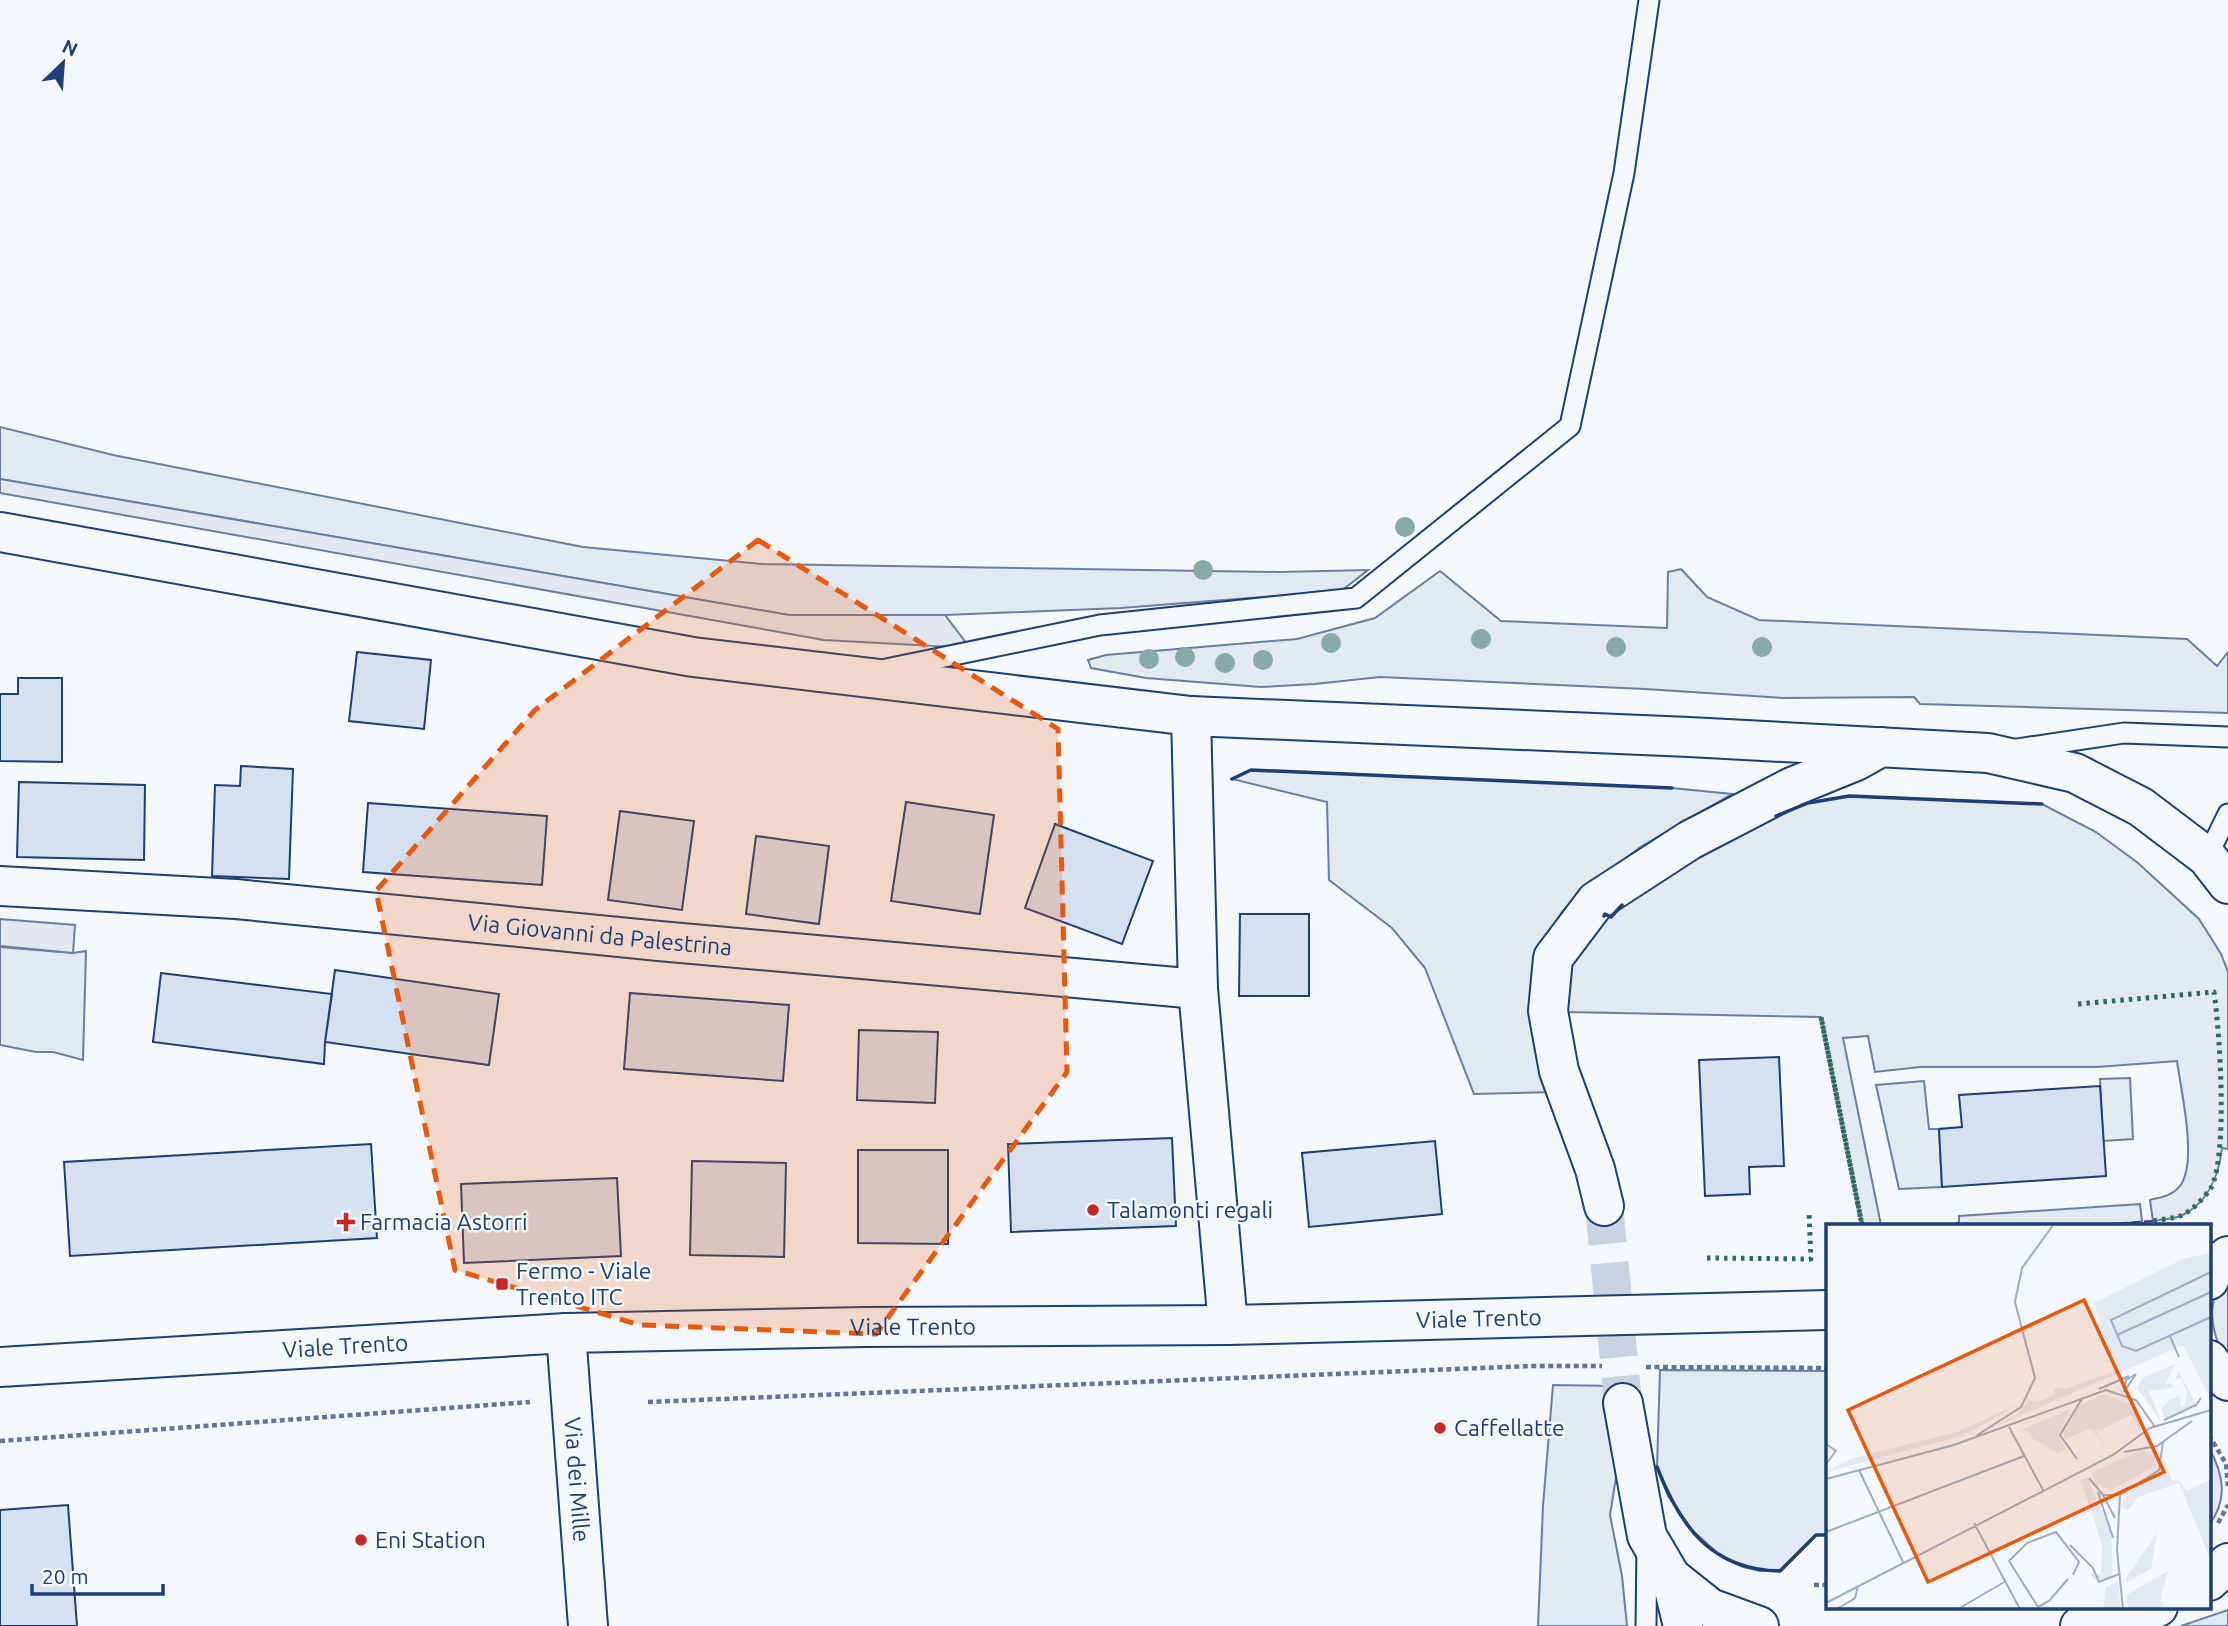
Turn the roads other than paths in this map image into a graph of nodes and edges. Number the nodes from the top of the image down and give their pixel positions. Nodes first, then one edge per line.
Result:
1 (1649, 0) edge
2 (0, 532) edge
3 (850, 676) junction
4 (1191, 716) junction
5 (2228, 737) edge
6 (1881, 747) junction
7 (1988, 753) junction
8 (2228, 814) edge
9 (2221, 864) edge
10 (0, 886) edge
11 (1198, 989) junction
12 (1604, 1206) tunnel mouth
13 (1826, 1310) edge
14 (1228, 1325) junction
15 (566, 1333) junction
16 (2210, 1361) edge
17 (0, 1367) edge
18 (2228, 1381) edge
19 (1623, 1403) tunnel mouth
20 (1647, 1536) junction
21 (2228, 1563) edge
22 (1671, 1577) junction
23 (2210, 1580) edge
24 (2156, 1608) edge
25 (588, 1626) edge
26 (1646, 1626) edge
27 (1683, 1626) edge
28 (1759, 1626) edge
29 (2080, 1626) edge

1 - 3 lane
2 - 3 street
3 - 4 street
4 - 6 street
4 - 11 street
5 - 7 lane
6 - 7 street
6 - 12 street
7 - 9 street
8 - 9 lane
10 - 11 street, Via Giovanni da Palestrina
11 - 14 street
13 - 14 street, Viale Trento
14 - 15 street, Viale Trento
15 - 17 street, Viale Trento
15 - 25 street, Via dei Mille
16 - 18 street
19 - 20 street
20 - 22 street
20 - 26 lane
21 - 23 street
22 - 27 street
22 - 28 street
24 - 29 street

